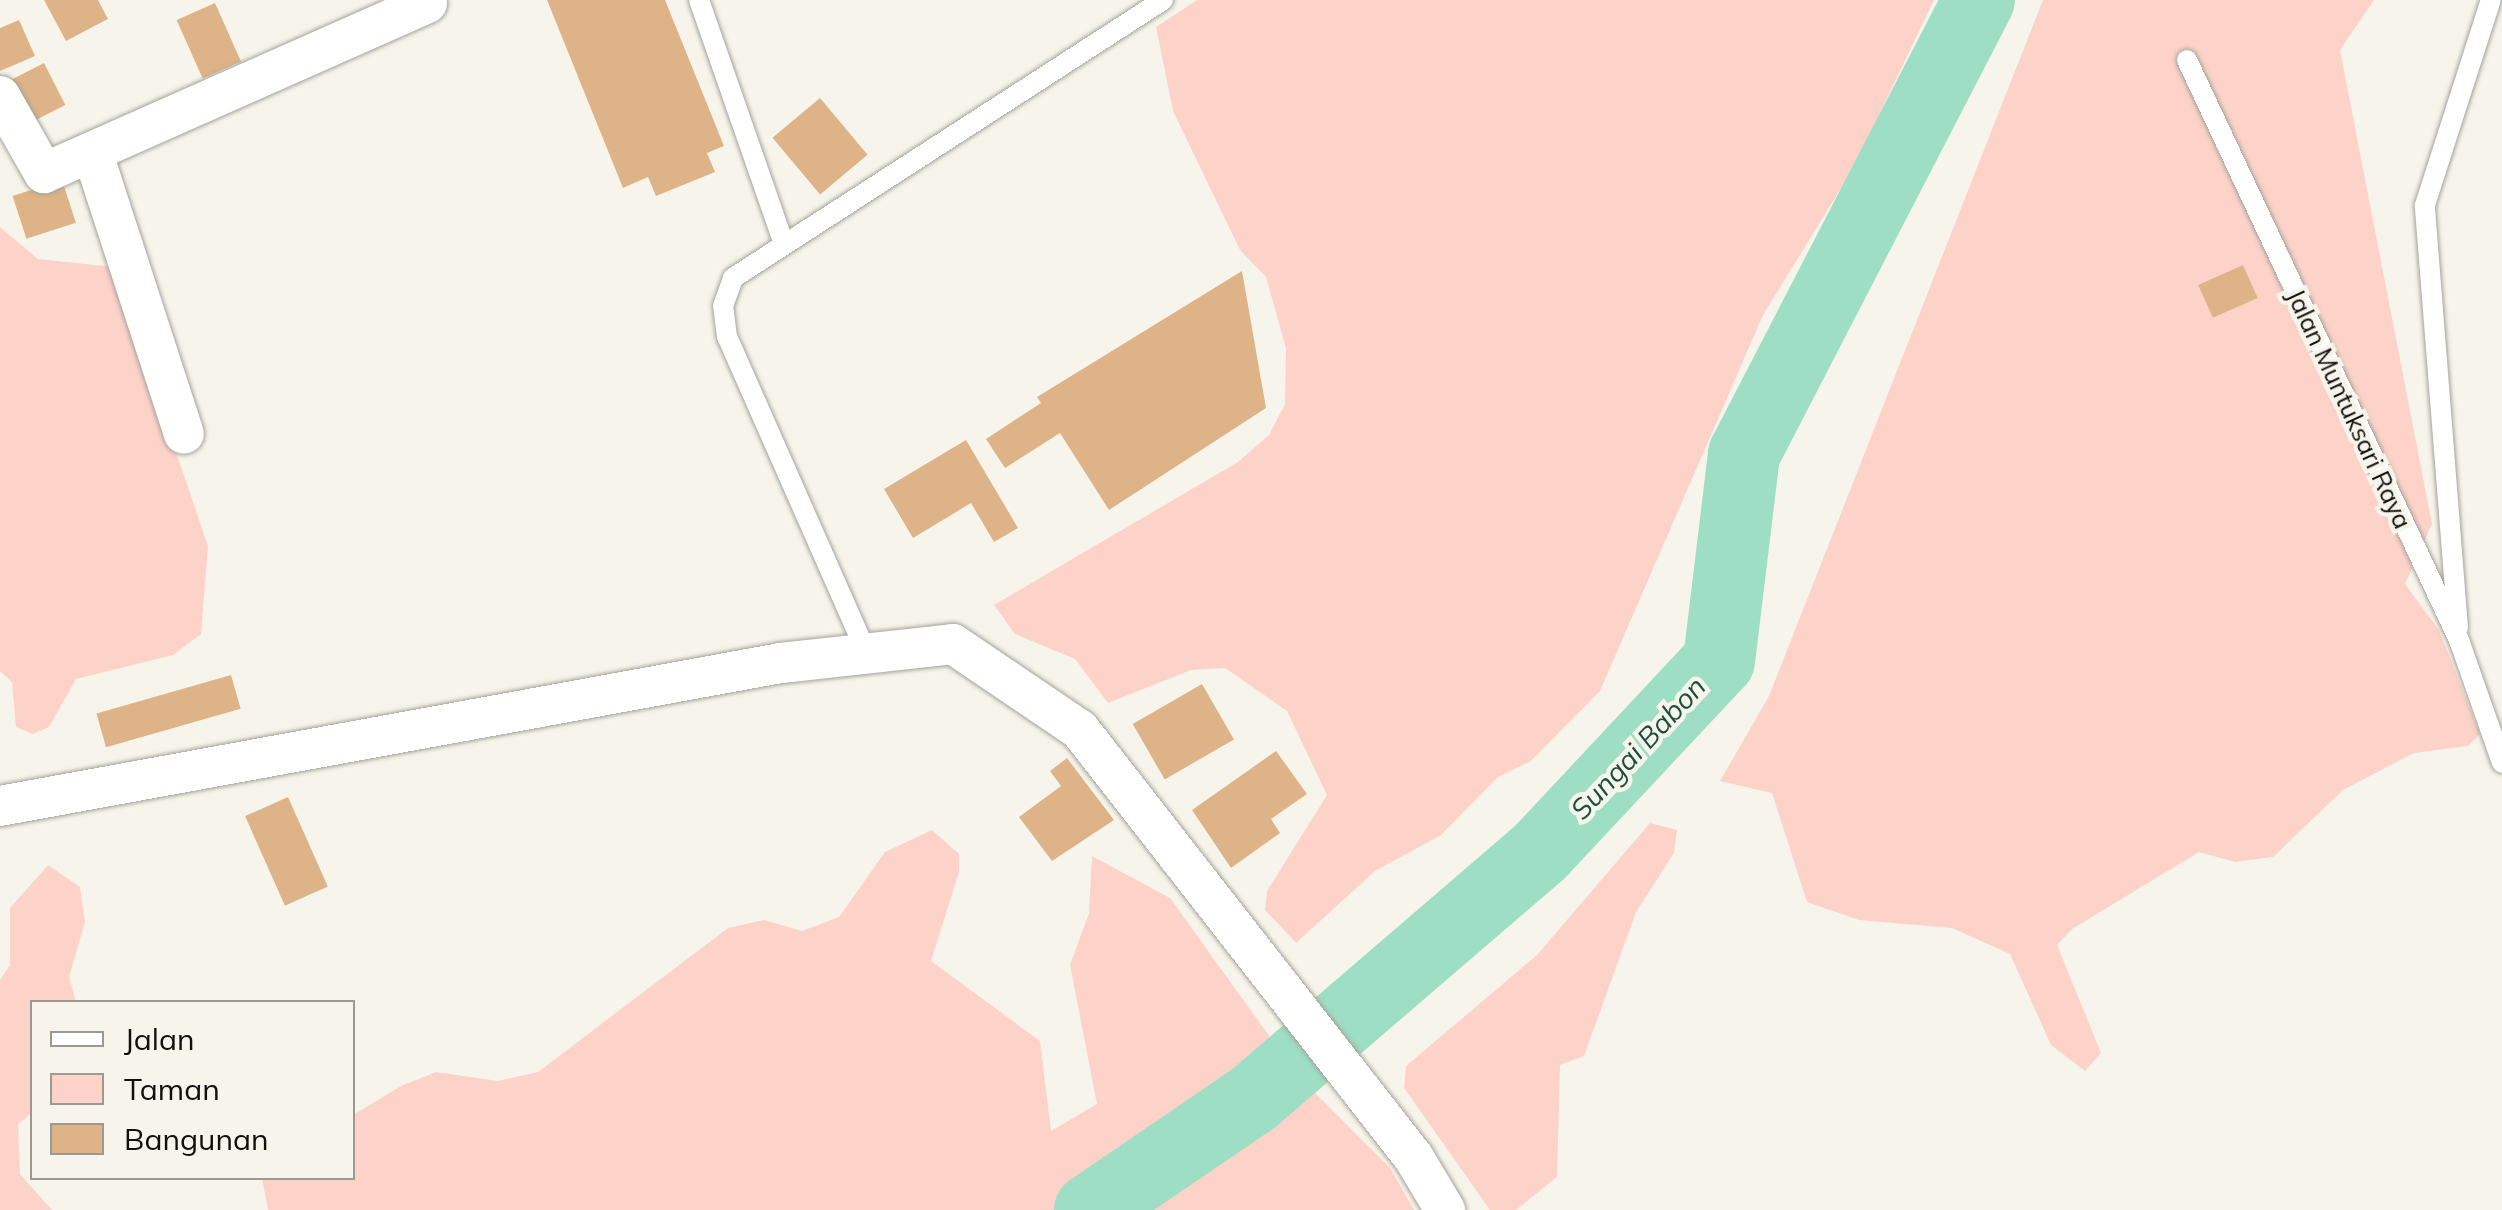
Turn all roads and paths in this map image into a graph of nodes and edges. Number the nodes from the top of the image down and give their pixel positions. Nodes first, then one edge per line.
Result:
1 (699, 0) edge
2 (1163, 0) edge
3 (2491, 0) edge
4 (427, 2) dead end
5 (2186, 60) dead end
6 (0, 96) edge
7 (93, 154) junction
8 (782, 238) junction
9 (184, 434) dead end
10 (2459, 640) junction
11 (868, 656) junction
12 (2502, 763) edge
13 (1, 800) edge
14 (1445, 1210) edge

1 - 8 lane
2 - 8 lane
3 - 10 lane
4 - 7 street
5 - 10 lane, Jalan Muntuksari Raya
6 - 7 street
7 - 9 street
8 - 11 lane
10 - 12 lane, Jalan Muntuksari Raya
11 - 13 street
11 - 14 street

